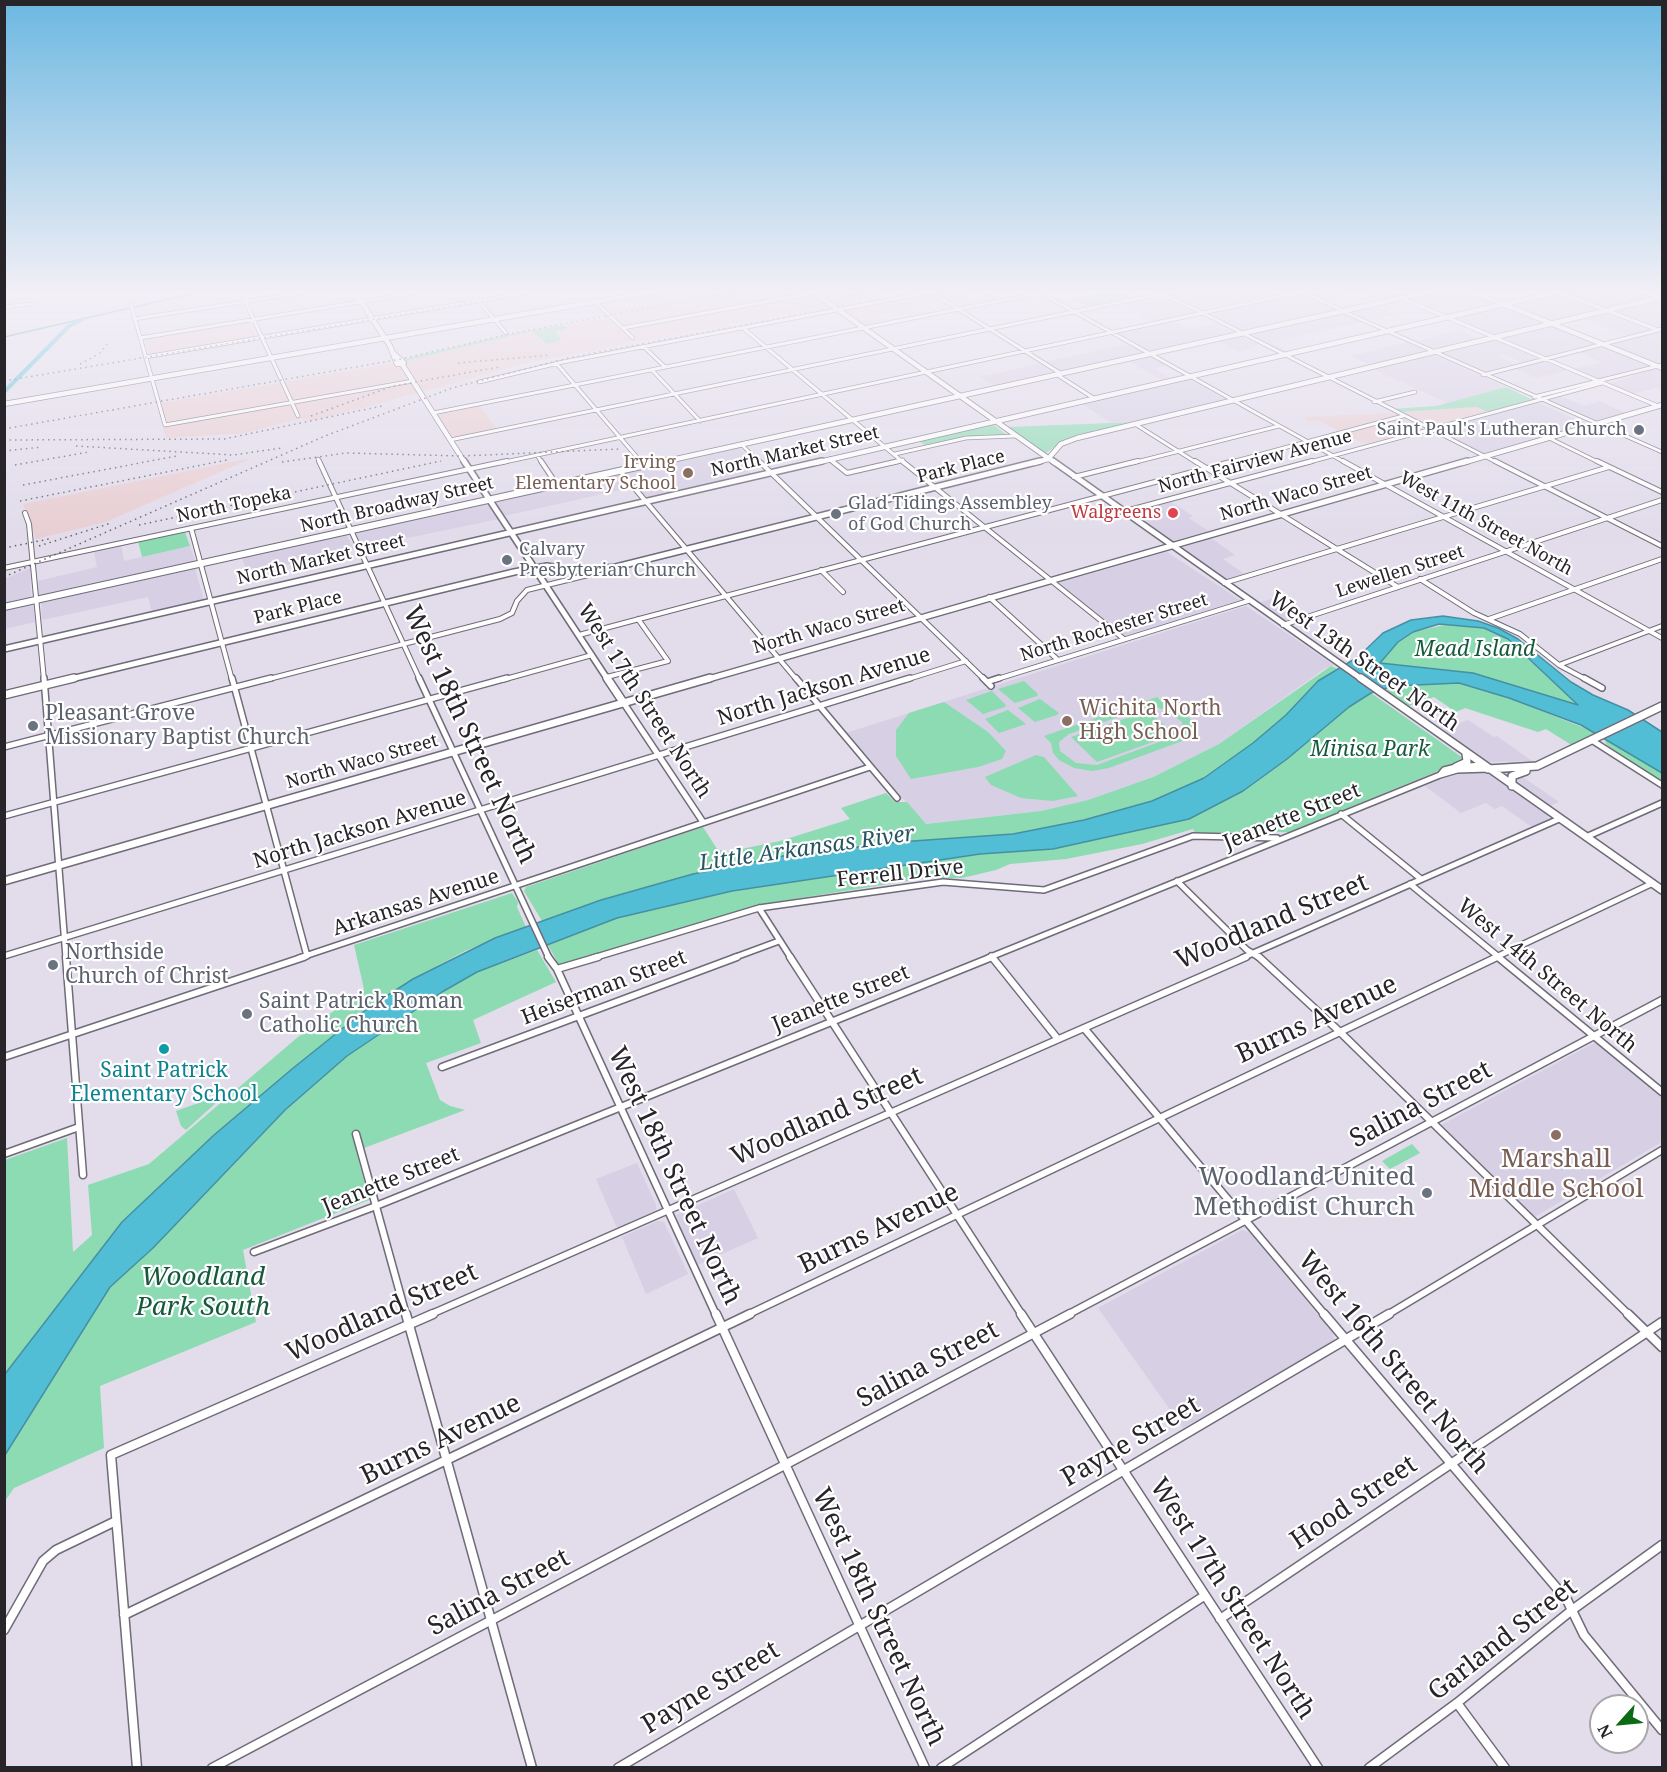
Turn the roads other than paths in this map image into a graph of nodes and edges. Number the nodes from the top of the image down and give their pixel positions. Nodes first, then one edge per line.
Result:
1 (150, 375) edge
2 (177, 375) edge
3 (279, 375) edge
4 (409, 375) edge
5 (509, 375) edge
6 (566, 375) edge
7 (630, 375) edge
8 (656, 375) edge
9 (775, 375) edge
10 (798, 375) edge
11 (917, 375) edge
12 (927, 375) edge
13 (1055, 375) edge
14 (1059, 375) edge
15 (1196, 375) edge
16 (1321, 375) edge
17 (1340, 375) edge
18 (1483, 375) edge
19 (1583, 375) edge
20 (1628, 375) edge
21 (1190, 376) junction
22 (1327, 378) junction
23 (151, 379) junction
24 (413, 381) junction
25 (479, 382) dead end
26 (1600, 382) junction
27 (576, 386) junction
28 (1415, 392) dead end
29 (675, 394) junction
30 (822, 394) junction
31 (958, 396) junction
32 (1534, 398) junction
33 (1095, 399) junction
34 (1233, 400) junction
35 (1539, 400) junction
36 (1374, 402) junction
37 (292, 403) junction
38 (4, 404) edge
39 (1660, 407) edge
40 (597, 410) junction
41 (433, 413) junction
42 (298, 416) dead end
43 (1403, 416) junction
44 (851, 420) junction
45 (700, 421) junction
46 (994, 422) junction
47 (1135, 424) junction
48 (1593, 424) junction
49 (1279, 426) junction
50 (1429, 429) junction
51 (1014, 436) junction
52 (1547, 437) junction
53 (620, 438) junction
54 (450, 440) junction
55 (1307, 441) junction
56 (741, 444) junction
57 (886, 446) junction
58 (1179, 451) junction
59 (1662, 452) edge
60 (895, 454) junction
61 (537, 455) junction
62 (1332, 455) junction
63 (1482, 456) junction
64 (318, 459) dead end
65 (830, 459) junction
66 (1048, 459) junction
67 (903, 460) junction
68 (644, 465) junction
69 (1609, 467) junction
70 (470, 469) junction
71 (1207, 469) junction
72 (620, 471) junction
73 (770, 473) junction
74 (1073, 477) junction
75 (1230, 483) junction
76 (557, 484) junction
77 (1385, 484) junction
78 (1543, 487) junction
79 (937, 488) junction
80 (1662, 492) edge
81 (1100, 496) junction
82 (336, 498) junction
83 (490, 499) junction
84 (1662, 500) edge
85 (646, 502) junction
86 (1122, 512) junction
87 (25, 513) dead end
88 (1280, 514) junction
89 (1443, 516) junction
90 (817, 518) junction
91 (1607, 518) junction
92 (984, 527) junction
93 (191, 528) junction
94 (351, 530) junction
95 (511, 532) junction
96 (1170, 546) junction
97 (1662, 546) edge
98 (1336, 549) junction
99 (687, 550) junction
100 (1507, 551) junction
101 (1662, 559) edge
102 (860, 560) junction
103 (1656, 561) junction
104 (33, 562) junction
105 (200, 564) junction
106 (1662, 564) edge
107 (366, 565) junction
108 (4, 568) edge
109 (535, 568) junction
110 (601, 569) junction
111 (821, 570) junction
112 (1420, 579) junction
113 (1050, 580) junction
114 (1224, 583) junction
115 (546, 585) junction
116 (1398, 586) junction
117 (1575, 589) junction
118 (843, 592) dead end
119 (725, 596) junction
120 (989, 597) junction
121 (37, 600) junction
122 (1248, 600) junction
123 (210, 602) junction
124 (383, 603) junction
125 (4, 607) edge
126 (920, 617) junction
127 (638, 619) junction
128 (1490, 619) junction
129 (1284, 625) junction
130 (1662, 626) edge
131 (1651, 631) junction
132 (579, 635) junction
133 (1662, 638) edge
134 (1124, 639) junction
135 (40, 641) junction
136 (220, 642) junction
137 (403, 644) junction
138 (4, 649) edge
139 (592, 656) junction
140 (778, 657) junction
141 (1058, 660) junction
142 (668, 661) joint
143 (966, 661) junction
144 (1558, 666) junction
145 (607, 677) junction
146 (44, 686) junction
147 (233, 688) junction
148 (1602, 688) dead end
149 (4, 695) edge
150 (429, 700) junction
151 (623, 702) junction
152 (819, 706) junction
153 (1662, 706) edge
154 (1655, 709) junction
155 (1662, 712) edge
156 (48, 735) junction
157 (1593, 741) junction
158 (4, 747) edge
159 (250, 749) junction
160 (453, 752) junction
161 (1466, 753) junction
162 (658, 755) junction
163 (1548, 760) junction
164 (870, 766) junction
165 (1456, 766) junction
166 (1537, 766) junction
167 (1485, 767) junction
168 (1440, 775) junction
169 (1662, 785) edge
170 (1512, 786) junction
171 (897, 798) dead end
172 (54, 803) junction
173 (1662, 803) edge
174 (266, 806) junction
175 (481, 810) junction
176 (1341, 814) junction
177 (4, 816) edge
178 (1560, 819) junction
179 (703, 822) junction
180 (1586, 837) junction
181 (1281, 838) junction
182 (59, 865) junction
183 (283, 871) junction
184 (1421, 879) junction
185 (4, 881) edge
186 (1178, 881) junction
187 (1653, 883) junction
188 (1410, 884) junction
189 (516, 887) junction
190 (1662, 890) edge
191 (759, 908) junction
192 (64, 938) junction
193 (779, 941) junction
194 (1256, 954) junction
195 (4, 956) edge
196 (307, 956) junction
197 (991, 956) junction
198 (1498, 957) junction
199 (557, 969) junction
200 (1662, 1000) edge
201 (577, 1016) junction
202 (831, 1021) junction
203 (1084, 1028) junction
204 (1340, 1032) junction
205 (72, 1035) junction
206 (1595, 1036) junction
207 (1057, 1038) junction
208 (4, 1057) edge
209 (441, 1067) dead end
210 (1662, 1092) edge
211 (619, 1107) junction
212 (890, 1112) junction
213 (1159, 1117) junction
214 (1432, 1123) junction
215 (79, 1127) junction
216 (356, 1134) dead end
217 (1662, 1150) edge
218 (4, 1154) edge
219 (83, 1175) dead end
220 (376, 1206) junction
221 (667, 1210) junction
222 (956, 1215) junction
223 (1245, 1220) junction
224 (1537, 1225) junction
225 (254, 1252) dead end
226 (1662, 1322) edge
227 (409, 1324) junction
228 (721, 1328) junction
229 (1648, 1332) junction
230 (1033, 1333) junction
231 (1345, 1340) junction
232 (1662, 1347) edge
233 (447, 1460) junction
234 (1450, 1464) junction
235 (785, 1465) junction
236 (1123, 1471) junction
237 (116, 1521) junction
238 (1662, 1545) edge
239 (1204, 1596) junction
240 (1572, 1610) junction
241 (124, 1616) junction
242 (1220, 1619) junction
243 (491, 1621) junction
244 (859, 1626) junction
245 (4, 1630) edge
246 (1458, 1703) junction
247 (1662, 1730) edge
248 (137, 1767) edge
249 (213, 1767) edge
250 (532, 1767) edge
251 (618, 1767) edge
252 (925, 1767) edge
253 (941, 1767) edge
254 (1318, 1767) edge
255 (1369, 1767) edge
256 (1505, 1767) edge

1 - 23 street
2 - 23 street
3 - 37 street
4 - 24 street, West 17th Street North
5 - 25 street
6 - 27 street
7 - 27 street
8 - 29 street
9 - 29 street
10 - 30 street
11 - 30 street
12 - 31 street, West 13th Street North
13 - 31 main road, North Broadway Street
14 - 33 street
15 - 21 street, North Market Street
16 - 22 street
17 - 22 street
18 - 32 street
19 - 26 street
20 - 26 street
21 - 33 street, North Market Street
21 - 34 street, West 11th Street North
22 - 34 street
22 - 36 street
23 - 37 street
23 - 38 street
24 - 37 street
24 - 41 street, West 17th Street North
26 - 32 street
26 - 35 street, North Fairview Avenue
26 - 39 street
27 - 40 street
27 - 41 street
28 - 36 street
29 - 40 street
29 - 45 street
30 - 44 street
30 - 45 street
31 - 44 main road, North Broadway Street
31 - 46 street, West 13th Street North
32 - 35 street
33 - 46 street, North Market Street
34 - 47 street
34 - 49 street, West 11th Street North
35 - 48 street
35 - 50 street, North Fairview Avenue
36 - 43 street
37 - 42 street
39 - 48 street, North Waco Street
40 - 53 street
40 - 54 street
41 - 54 street, West 17th Street North
43 - 50 street
43 - 55 street
44 - 56 main road, North Broadway Street
44 - 57 street
45 - 53 street, North Topeka
46 - 51 street, West 13th Street North
46 - 57 street, North Market Street
47 - 58 street
47 - 66 street
48 - 52 street, North Waco Street
48 - 59 street
49 - 55 street, West 11th Street North
49 - 58 street
50 - 62 street, North Fairview Avenue
50 - 63 street
51 - 60 street
51 - 66 street, West 13th Street North
52 - 63 street, North Waco Street
52 - 69 street
53 - 61 street, North Topeka
53 - 68 street
54 - 70 street, West 17th Street North
55 - 62 street, West 11th Street North
55 - 71 street
56 - 68 main road, North Broadway Street
56 - 73 street
57 - 60 street
57 - 65 street, North Market Street
58 - 71 street
58 - 74 street
60 - 67 street
61 - 70 street, North Topeka
61 - 76 street
62 - 75 street, North Fairview Avenue
62 - 77 street, West 11th Street North
63 - 77 street, North Waco Street
63 - 78 street
64 - 82 street, West 18th Street North
65 - 67 street
65 - 73 street, North Market Street
66 - 74 street, West 13th Street North
66 - 79 street, Park Place
67 - 79 street
68 - 72 main road, North Broadway Street
69 - 78 street
69 - 80 street
70 - 82 street, North Topeka
70 - 83 street, West 17th Street North
71 - 75 street
71 - 81 street
72 - 76 main road, North Broadway Street
72 - 85 street
73 - 85 street, North Market Street
73 - 90 street
74 - 81 street, West 13th Street North
75 - 86 street, North Fairview Avenue
75 - 88 street
76 - 83 main road, North Broadway Street
77 - 88 street, North Waco Street
77 - 89 street, West 11th Street North
78 - 89 street
78 - 91 street
79 - 90 street, Park Place
79 - 92 street
81 - 86 street, West 13th Street North
81 - 92 street
82 - 93 street, North Topeka
82 - 94 street, West 18th Street North
83 - 94 main road, North Broadway Street
83 - 95 street, West 17th Street North
84 - 91 street, Lewellen Street
85 - 95 street, North Market Street
85 - 99 street
86 - 96 street, West 13th Street North
87 - 104 street
88 - 96 street, North Waco Street
88 - 98 street
89 - 98 street
89 - 100 street, West 11th Street North
90 - 99 street, Park Place
90 - 102 street
91 - 97 street
91 - 100 street, Lewellen Street
92 - 102 street
92 - 113 street
93 - 104 street, North Topeka
93 - 105 street
94 - 105 main road, North Broadway Street
94 - 107 street, West 18th Street North
95 - 107 street, North Market Street
95 - 109 street, West 17th Street North
96 - 113 street, North Waco Street
96 - 114 street, West 13th Street North
98 - 114 street
98 - 116 street
99 - 110 street, Park Place
99 - 119 street
100 - 112 street, Lewellen Street
100 - 117 street, West 11th Street North
101 - 103 street
102 - 111 street
102 - 126 street
103 - 106 street
103 - 117 street
104 - 108 street, North Topeka
104 - 121 street
105 - 121 main road, North Broadway Street
105 - 123 street
107 - 123 street, North Market Street
107 - 124 street, West 18th Street North
109 - 110 street, Park Place
109 - 115 street, West 17th Street North
109 - 124 street, Park Place
110 - 115 street, Park Place
111 - 118 street
111 - 119 street
112 - 116 street, Lewellen Street
112 - 128 street
113 - 120 street, North Waco Street
113 - 134 street
114 - 122 street, West 13th Street North
115 - 132 street, West 17th Street North
115 - 137 street, Park Place
116 - 129 street, Lewellen Street
117 - 128 street
117 - 131 street, West 11th Street North
119 - 127 street
119 - 140 street
120 - 126 street, North Waco Street
120 - 141 street
121 - 125 main road, North Broadway Street
121 - 135 street
122 - 129 street, West 13th Street North
122 - 134 street, North Rochester Street
123 - 135 street, North Market Street
123 - 136 street
124 - 136 street, Park Place
124 - 137 street, West 18th Street North
126 - 140 street, North Waco Street
126 - 143 street
127 - 132 street
127 - 142 street
128 - 144 street
129 - 161 street, West 13th Street North
130 - 131 street
131 - 133 street, West 11th Street North
131 - 144 street
132 - 139 street, West 17th Street North
134 - 141 street, North Rochester Street
135 - 138 street, North Market Street
135 - 146 street
136 - 146 street, Park Place
136 - 147 street
137 - 147 street, Park Place
137 - 150 street, West 18th Street North
139 - 145 street, West 17th Street North
139 - 150 street
140 - 151 street, North Waco Street
140 - 152 street
141 - 143 street, North Rochester Street
142 - 145 street
143 - 152 street, North Jackson Avenue
144 - 148 street
145 - 151 street, West 17th Street North
146 - 149 street, Park Place
146 - 156 street
147 - 156 street, Park Place
147 - 159 street
150 - 159 street
150 - 160 street, West 18th Street North
151 - 160 street, North Waco Street
151 - 162 street, West 17th Street North
152 - 162 street, North Jackson Avenue
152 - 164 street
153 - 154 street
154 - 155 street
154 - 157 street
156 - 158 street, Park Place
156 - 172 street
157 - 163 street
157 - 169 street
159 - 172 street
159 - 174 street
160 - 174 street, North Waco Street
160 - 175 street, West 18th Street North
161 - 165 street
161 - 167 street, West 13th Street North
162 - 175 street, North Jackson Avenue
162 - 179 street, West 17th Street North
163 - 166 street
163 - 167 street
164 - 171 street
164 - 179 street, Arkansas Avenue
165 - 167 street, Jeanette Street
165 - 168 street, Jeanette Street
166 - 167 street
166 - 170 street
167 - 168 street, Jeanette Street
167 - 170 street, West 13th Street North
168 - 176 street, Jeanette Street
170 - 178 street, West 13th Street North
172 - 177 street
172 - 182 street
173 - 180 street
174 - 182 street, North Waco Street
174 - 183 street
175 - 183 street, North Jackson Avenue
175 - 189 street, West 18th Street North
176 - 181 street, Jeanette Street
176 - 184 street
178 - 180 street, West 13th Street North
178 - 184 street, Woodland Street
179 - 189 street, Arkansas Avenue
180 - 187 street, West 13th Street North
181 - 186 street, Jeanette Street
181 - 191 street, Ferrell Drive
182 - 185 street, North Waco Street
182 - 192 street
183 - 192 street, North Jackson Avenue
183 - 196 street
184 - 188 street, Woodland Street
186 - 194 street
186 - 197 street, Jeanette Street
187 - 190 street, West 13th Street North
187 - 198 street, Burns Avenue
188 - 194 street, Woodland Street
188 - 198 street, West 14th Street North
189 - 196 street, Arkansas Avenue
189 - 199 street, West 18th Street North
191 - 193 street, West 17th Street North
191 - 199 street, Ferrell Drive
192 - 195 street, North Jackson Avenue
192 - 205 street
193 - 201 street, Heiserman Street
193 - 202 street, West 17th Street North
194 - 203 street, Woodland Street
194 - 204 street
196 - 205 street, Arkansas Avenue
197 - 202 street, Jeanette Street
197 - 207 street
198 - 204 street, Burns Avenue
198 - 206 street, West 14th Street North
199 - 201 street, West 18th Street North
200 - 206 street, Salina Street
201 - 209 street, Heiserman Street
201 - 211 street, West 18th Street North
202 - 211 street, Jeanette Street
202 - 212 street, West 17th Street North
203 - 207 street, Woodland Street
203 - 213 street, West 16th Street North
204 - 213 street, Burns Avenue
204 - 214 street
205 - 208 street, Arkansas Avenue
205 - 215 street
206 - 210 street, West 14th Street North
206 - 214 street, Salina Street
207 - 212 street, Woodland Street
211 - 220 street, Jeanette Street
211 - 221 street, West 18th Street North
212 - 221 street, Woodland Street
212 - 222 street, West 17th Street North
213 - 222 street, Burns Avenue
213 - 223 street, West 16th Street North
214 - 223 street, Salina Street
214 - 224 street
215 - 218 street
215 - 219 street
216 - 220 street
217 - 224 street, Payne Street
220 - 225 street, Jeanette Street
220 - 227 street
221 - 227 street, Woodland Street
221 - 228 street, West 18th Street North
222 - 228 street, Burns Avenue
222 - 230 street, West 17th Street North
223 - 230 street, Salina Street
223 - 231 street, West 16th Street North
224 - 229 street
224 - 231 street, Payne Street
226 - 229 street, Hood Street
227 - 233 street
227 - 237 street, Woodland Street
228 - 233 street, Burns Avenue
228 - 235 street, West 18th Street North
229 - 232 street
229 - 234 street, Hood Street
230 - 235 street, Salina Street
230 - 236 street, West 17th Street North
231 - 234 street, West 16th Street North
231 - 236 street, Payne Street
233 - 241 street, Burns Avenue
233 - 243 street
234 - 240 street, West 16th Street North
234 - 242 street, Hood Street
235 - 243 street, Salina Street
235 - 244 street, West 18th Street North
236 - 239 street, West 17th Street North
236 - 244 street, Payne Street
237 - 241 street
237 - 245 street
238 - 240 street, Garland Street
239 - 242 street, West 17th Street North
239 - 253 street
240 - 246 street, Garland Street
240 - 247 street, West 16th Street North
241 - 248 street
242 - 254 street, West 17th Street North
243 - 249 street, Salina Street
243 - 250 street
244 - 251 street, Payne Street
244 - 252 street, West 18th Street North
246 - 255 street, Garland Street
246 - 256 street

